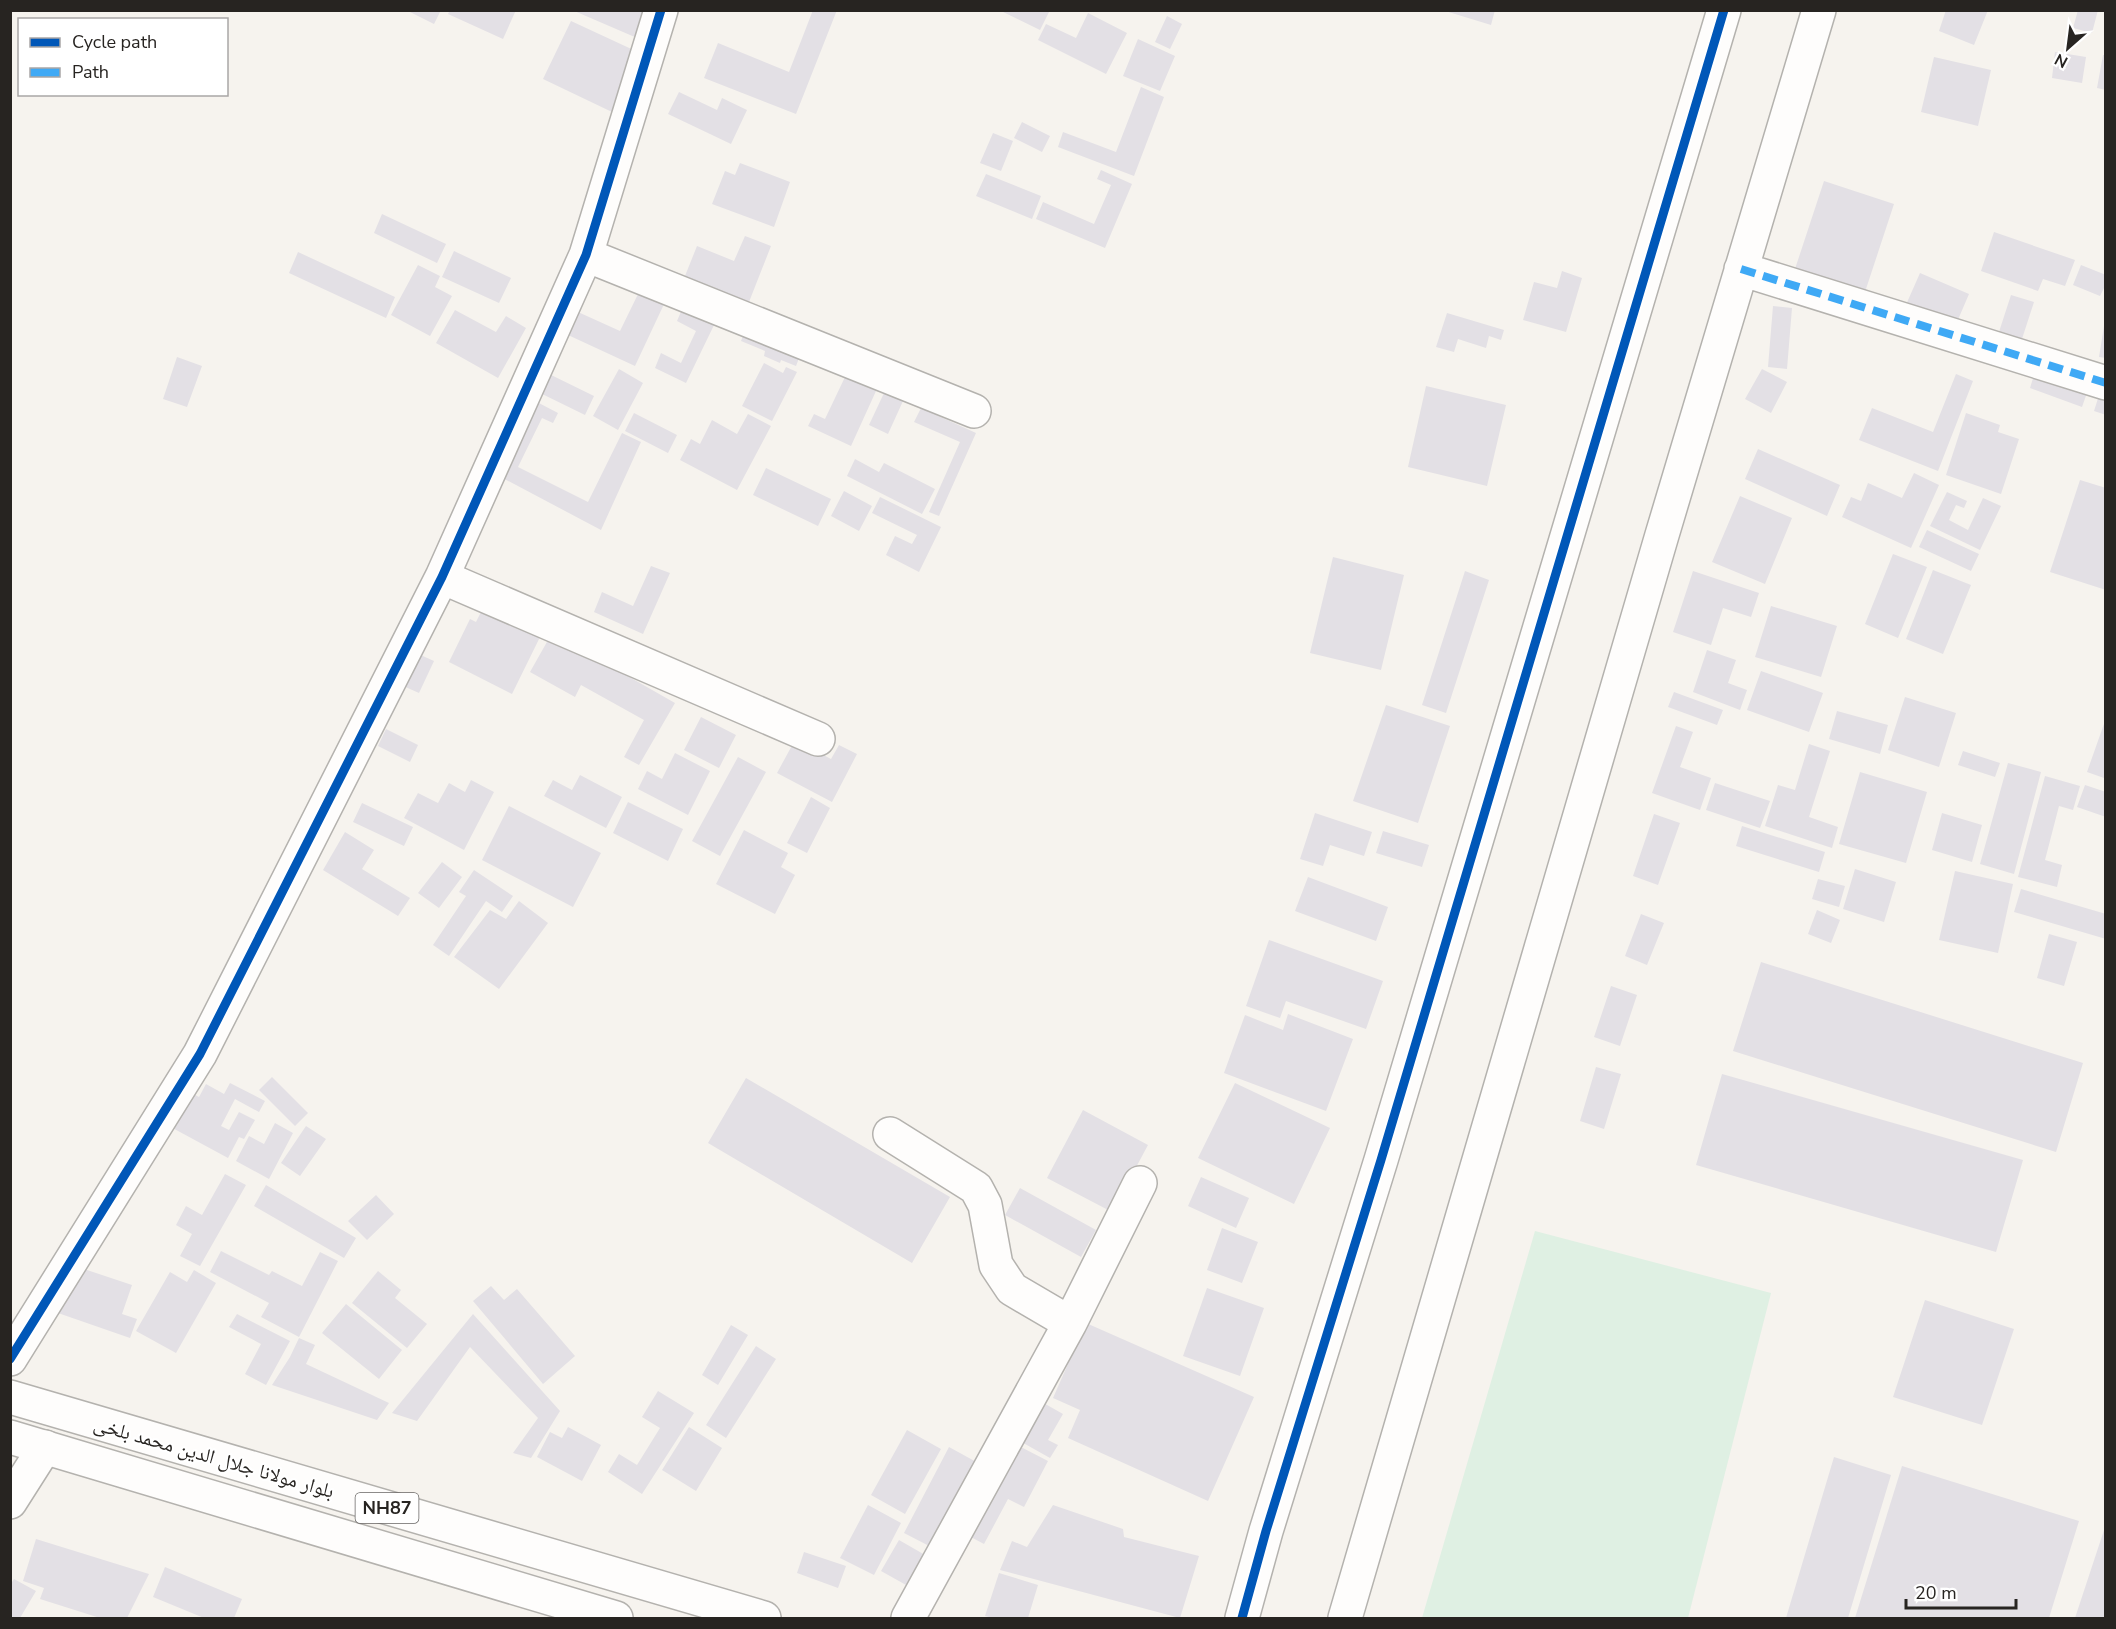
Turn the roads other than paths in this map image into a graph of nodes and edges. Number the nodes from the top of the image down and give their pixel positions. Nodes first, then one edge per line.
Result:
1 (661, 10) edge
2 (1724, 10) edge
3 (1820, 10) edge
4 (586, 255) junction
5 (1741, 269) junction
6 (2106, 383) edge
7 (974, 411) dead end
8 (441, 577) junction
9 (818, 739) dead end
10 (890, 1134) dead end
11 (1140, 1183) dead end
12 (1070, 1323) junction
13 (10, 1359) edge
14 (10, 1397) edge
15 (10, 1437) edge
16 (45, 1447) junction
17 (10, 1502) edge
18 (547, 1609) edge
19 (616, 1618) edge
20 (764, 1618) edge
21 (908, 1618) edge
22 (1242, 1618) edge
23 (1345, 1618) edge

1 - 4 street
2 - 22 street
3 - 5 street
4 - 7 street
4 - 8 street
5 - 6 street
5 - 23 street
8 - 9 street
8 - 13 street
10 - 12 street
11 - 12 street
12 - 21 street
14 - 20 street, بلوار مولانا جلال الدین محمد بلخی / NH87
15 - 16 street, بلوار مولانا جلال الدین محمد بلخی / NH87
16 - 17 street
16 - 18 street, بلوار مولانا جلال الدین محمد بلخی / NH87
18 - 19 street, بلوار مولانا جلال الدین محمد بلخی / NH87

